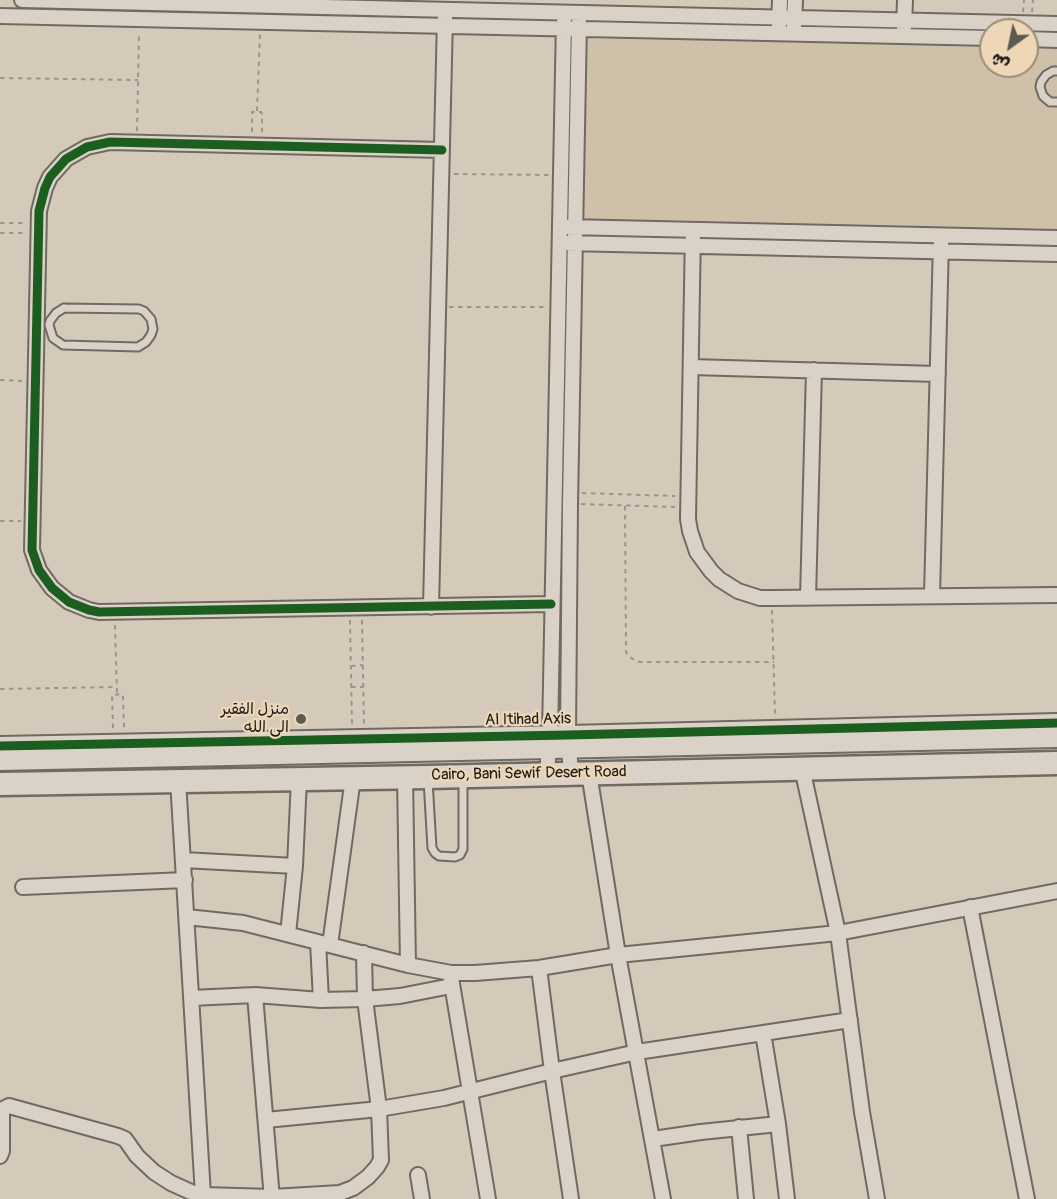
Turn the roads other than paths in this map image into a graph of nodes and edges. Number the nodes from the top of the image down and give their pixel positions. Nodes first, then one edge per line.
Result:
1 (22, 0) edge
2 (40, 0) edge
3 (780, 0) edge
4 (795, 0) edge
5 (904, 0) edge
6 (446, 10) junction
7 (564, 13) junction
8 (579, 13) junction
9 (0, 16) edge
10 (40, 17) junction
11 (779, 18) junction
12 (794, 18) junction
13 (904, 21) junction
14 (1057, 24) edge
15 (445, 27) junction
16 (563, 29) junction
17 (579, 29) junction
18 (779, 34) junction
19 (794, 34) junction
20 (904, 36) junction
21 (979, 38) edge
22 (1039, 39) edge
23 (1057, 40) edge
24 (1057, 71) edge
25 (1057, 102) edge
26 (442, 150) junction
27 (559, 226) junction
28 (574, 227) junction
29 (693, 230) junction
30 (941, 235) junction
31 (1057, 238) edge
32 (559, 243) junction
33 (574, 243) junction
34 (693, 246) junction
35 (940, 251) junction
36 (1057, 254) edge
37 (43, 325) junction
38 (691, 367) junction
39 (814, 370) junction
40 (938, 374) junction
41 (1057, 595) edge
42 (932, 596) junction
43 (808, 598) junction
44 (551, 604) junction
45 (431, 606) junction
46 (1057, 723) edge
47 (1057, 738) edge
48 (549, 742) junction
49 (569, 742) junction
50 (0, 746) edge
51 (0, 761) edge
52 (1057, 763) edge
53 (802, 768) junction
54 (580, 773) junction
55 (548, 774) junction
56 (463, 776) junction
57 (405, 777) junction
58 (428, 777) junction
59 (353, 778) junction
60 (299, 779) junction
61 (178, 780) junction
62 (0, 784) edge
63 (183, 860) junction
64 (295, 866) junction
65 (184, 880) junction
66 (23, 888) dead end
67 (1057, 891) edge
68 (970, 907) junction
69 (187, 917) junction
70 (838, 933) junction
71 (288, 934) junction
72 (324, 944) junction
73 (364, 953) junction
74 (618, 955) junction
75 (408, 965) junction
76 (539, 968) junction
77 (451, 980) junction
78 (255, 996) junction
79 (191, 998) junction
80 (364, 999) junction
81 (321, 1000) junction
82 (850, 1020) junction
83 (762, 1033) junction
84 (637, 1052) junction
85 (552, 1071) junction
86 (469, 1093) junction
87 (379, 1109) junction
88 (266, 1120) junction
89 (778, 1124) junction
90 (739, 1127) junction
91 (652, 1139) junction
92 (0, 1156) edge
93 (418, 1175) dead end
94 (203, 1195) junction
95 (272, 1198) edge
96 (422, 1199) edge
97 (488, 1199) edge
98 (571, 1199) edge
99 (663, 1199) edge
100 (746, 1199) edge
101 (787, 1199) edge
102 (877, 1199) edge
103 (1027, 1199) edge

1 - 2 street
2 - 6 street
2 - 10 street
3 - 11 street
4 - 12 street
5 - 13 street
6 - 7 street
6 - 15 street
7 - 8 street
7 - 16 street
8 - 11 street
8 - 17 street
9 - 10 street
10 - 15 street
11 - 12 street
11 - 18 street
12 - 13 street
12 - 19 street
13 - 14 street
13 - 20 street
15 - 16 street
15 - 26 street
16 - 17 street
16 - 27 street
17 - 18 street
17 - 28 street
18 - 19 street
19 - 20 street
20 - 21 street
22 - 23 street
24 - 25 lane
26 - 37 street
26 - 45 street
27 - 28 street
27 - 32 street
28 - 29 street
28 - 33 street
29 - 30 street
29 - 34 street
30 - 31 street
30 - 35 street
32 - 33 street
32 - 44 street
33 - 34 street
33 - 49 street
34 - 35 street
34 - 38 street
35 - 36 street
35 - 40 street
37 - 37 lane
37 - 45 street
38 - 39 street
38 - 43 street
39 - 40 street
39 - 43 street
40 - 42 street
41 - 42 street
42 - 43 street
44 - 45 street
44 - 48 street
46 - 49 street, Al Itihad Axis
47 - 49 street, Al Itihad Axis
48 - 49 street, Al Itihad Axis
48 - 50 street, Al Itihad Axis
48 - 51 street, Al Itihad Axis
48 - 55 street
49 - 54 street
52 - 53 main road, Cairo, Bani Sewif Desert Road
53 - 54 main road, Cairo, Bani Sewif Desert Road
53 - 70 street
54 - 55 main road, Cairo, Bani Sewif Desert Road
54 - 74 street
55 - 56 main road, Cairo, Bani Sewif Desert Road
56 - 58 main road, Cairo, Bani Sewif Desert Road
56 - 58 lane
57 - 58 main road, Cairo, Bani Sewif Desert Road
57 - 59 main road, Cairo, Bani Sewif Desert Road
57 - 75 street
59 - 60 main road, Cairo, Bani Sewif Desert Road
59 - 72 street
60 - 61 main road, Cairo, Bani Sewif Desert Road
60 - 64 street
61 - 62 main road, Cairo, Bani Sewif Desert Road
61 - 63 street
63 - 64 street
63 - 65 street
64 - 71 street
65 - 66 street
65 - 69 street
67 - 68 street
68 - 70 street
68 - 103 street
69 - 71 street
69 - 79 street
70 - 74 street
70 - 82 street
71 - 72 street
72 - 73 street
72 - 81 street
73 - 75 street
73 - 80 street
74 - 76 street
74 - 84 street
75 - 77 street
76 - 77 street
76 - 85 street
77 - 80 street
77 - 86 street
78 - 79 street
78 - 81 street
78 - 88 street
79 - 94 street
80 - 81 street
80 - 87 street
82 - 83 street
82 - 102 street
83 - 84 street
83 - 89 street
84 - 85 street
84 - 91 street
85 - 86 street
85 - 98 street
86 - 87 street
86 - 97 street
87 - 88 street
87 - 95 street
88 - 95 street
89 - 90 street
89 - 101 street
90 - 91 street
90 - 100 street
91 - 99 street
92 - 94 street
93 - 96 street
94 - 95 street

